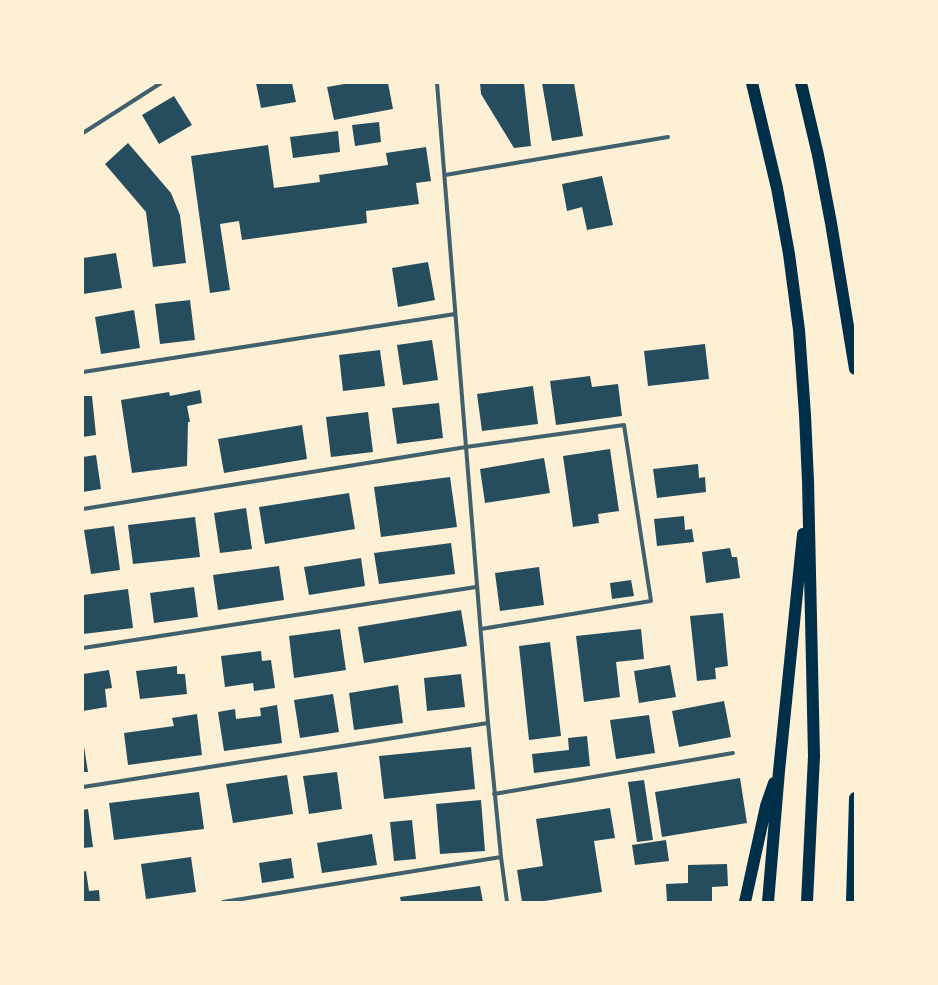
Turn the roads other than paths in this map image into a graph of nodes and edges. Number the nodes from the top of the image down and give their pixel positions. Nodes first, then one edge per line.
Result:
1 (161, 83) edge
2 (437, 83) edge
3 (752, 83) edge
4 (801, 83) edge
5 (83, 133) edge
6 (668, 137) dead end
7 (445, 175) junction
8 (455, 314) junction
9 (855, 369) edge
10 (83, 372) edge
11 (466, 447) junction
12 (808, 482) junction
13 (83, 509) edge
14 (476, 587) junction
15 (481, 628) junction
16 (83, 648) edge
17 (488, 723) junction
18 (733, 753) dead end
19 (779, 771) junction
20 (83, 787) edge
21 (494, 794) junction
22 (855, 798) edge
23 (501, 858) junction
24 (223, 902) edge
25 (508, 902) edge
26 (745, 902) edge
27 (768, 902) edge
28 (807, 902) edge
29 (852, 902) edge

1 - 5 street
2 - 7 street
3 - 12 highway
4 - 9 highway
6 - 7 street
7 - 8 street
8 - 10 street
8 - 11 street
11 - 13 street
11 - 14 street
11 - 15 street
12 - 19 highway
12 - 28 highway
14 - 15 street
14 - 16 street
15 - 17 street
17 - 20 street
17 - 21 street
18 - 21 street
19 - 26 highway
19 - 27 highway
21 - 23 street
22 - 29 highway
23 - 24 street
23 - 25 street

